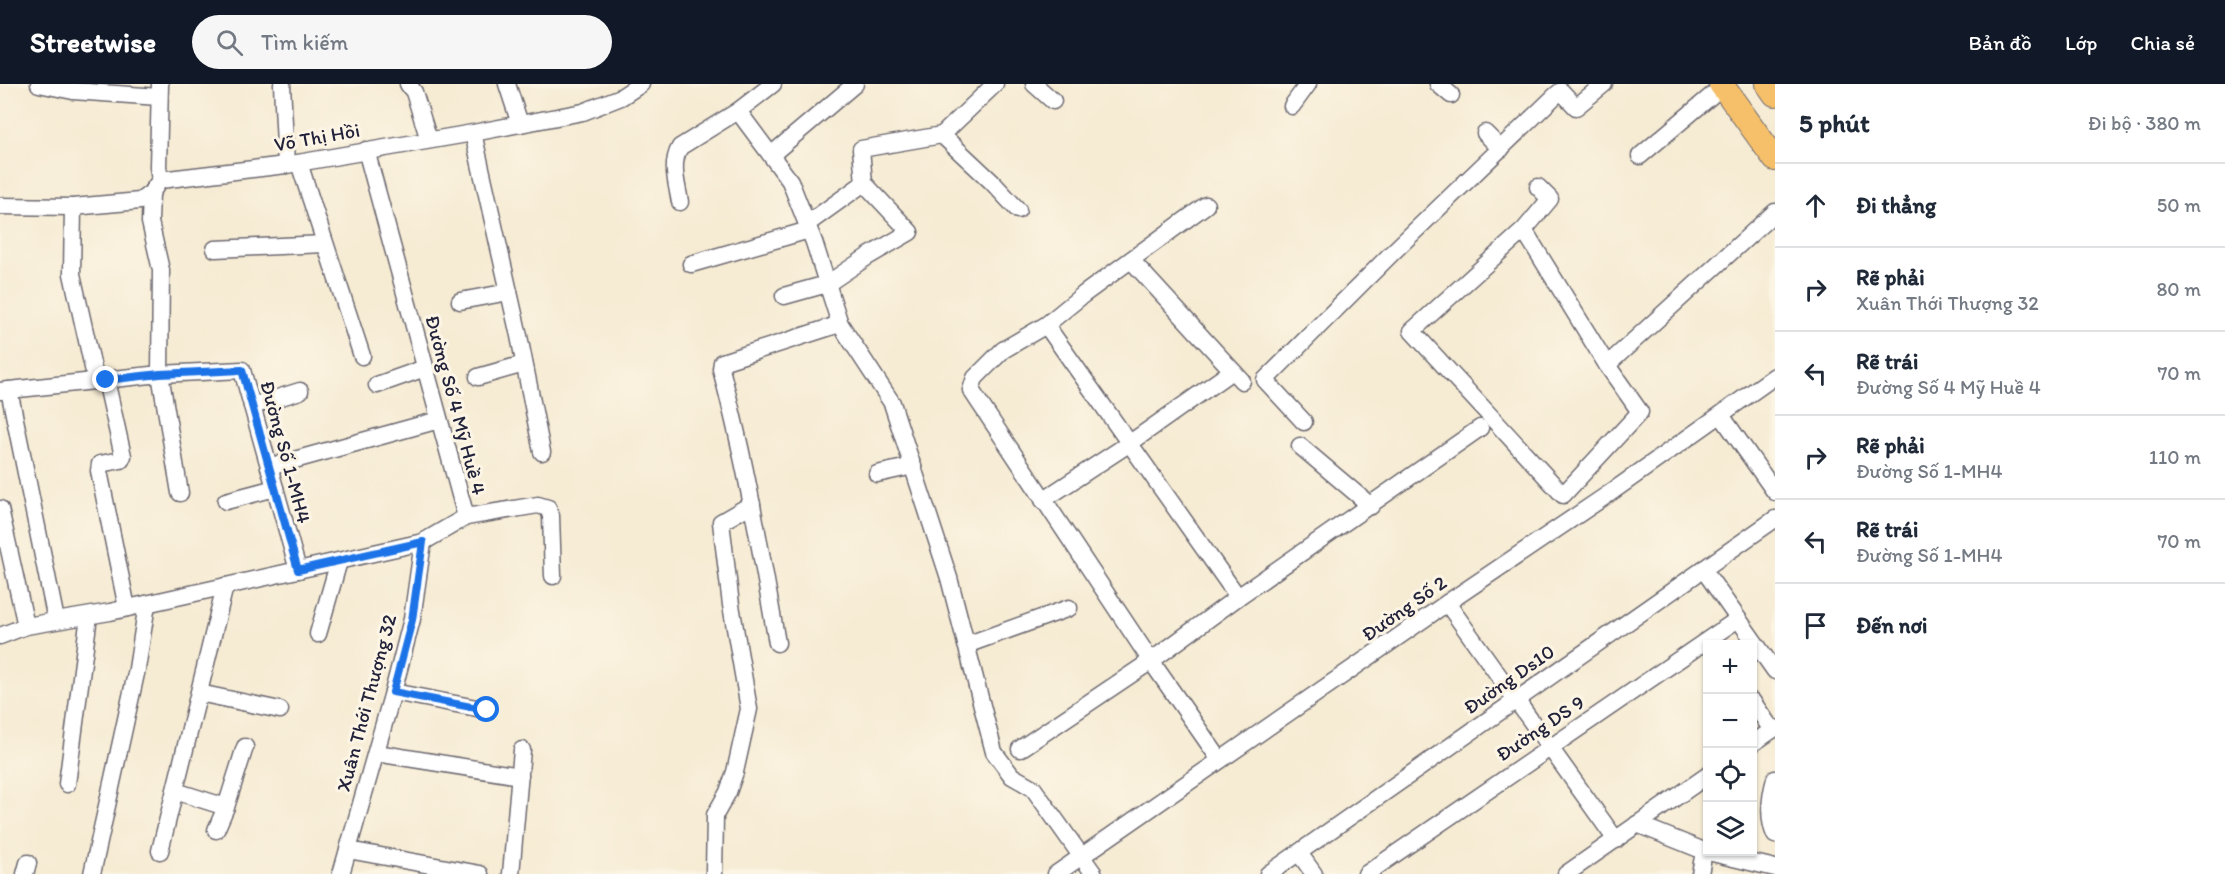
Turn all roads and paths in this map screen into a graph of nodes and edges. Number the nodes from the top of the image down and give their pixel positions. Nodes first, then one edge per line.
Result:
1 (39, 84) edge
2 (282, 84) edge
3 (408, 84) edge
4 (507, 84) edge
5 (641, 84) edge
6 (773, 84) edge
7 (855, 84) edge
8 (995, 84) edge
9 (1034, 84) edge
10 (1308, 84) edge
11 (1604, 84) edge
12 (1768, 84) edge
13 (1728, 85) edge
14 (159, 91) edge
15 (1775, 94) edge
16 (1053, 101) dead end
17 (1292, 105) dead end
18 (738, 111) junction
19 (520, 124) junction
20 (473, 133) junction
21 (1485, 133) dead end
22 (1775, 134) edge
23 (942, 135) junction
24 (429, 140) junction
25 (1501, 149) junction
26 (366, 150) junction
27 (771, 155) junction
28 (1640, 156) dead end
29 (1775, 159) edge
30 (292, 164) junction
31 (864, 183) junction
32 (156, 187) junction
33 (1538, 187) dead end
34 (680, 202) dead end
35 (1206, 205) dead end
36 (0, 206) edge
37 (73, 207) junction
38 (1018, 210) dead end
39 (1775, 212) edge
40 (808, 227) junction
41 (1524, 230) junction
42 (325, 244) junction
43 (215, 249) dead end
44 (1131, 260) junction
45 (691, 264) dead end
46 (827, 284) junction
47 (509, 292) junction
48 (784, 296) dead end
49 (460, 301) dead end
50 (840, 324) junction
51 (1046, 325) junction
52 (362, 356) dead end
53 (524, 364) junction
54 (1607, 365) junction
55 (425, 368) junction
56 (160, 374) junction
57 (1775, 376) edge
58 (478, 377) dead end
59 (101, 380) junction
60 (377, 385) dead end
61 (4, 391) edge
62 (300, 391) dead end
63 (252, 406) junction
64 (1721, 415) junction
65 (439, 420) junction
66 (1305, 422) dead end
67 (1480, 428) dead end
68 (1130, 443) junction
69 (1300, 446) dead end
70 (542, 452) dead end
71 (268, 466) junction
72 (913, 466) junction
73 (878, 474) dead end
74 (275, 488) junction
75 (1775, 492) edge
76 (180, 493) dead end
77 (1043, 500) junction
78 (226, 501) dead end
79 (752, 504) junction
80 (1371, 506) junction
81 (0, 509) edge
82 (465, 517) junction
83 (1775, 519) edge
84 (423, 542) junction
85 (339, 561) junction
86 (1703, 569) junction
87 (298, 570) junction
88 (553, 576) dead end
89 (225, 586) junction
90 (1238, 597) junction
91 (1447, 603) junction
92 (147, 604) junction
93 (127, 608) junction
94 (1069, 608) dead end
95 (89, 616) junction
96 (1738, 619) junction
97 (56, 620) junction
98 (26, 626) junction
99 (318, 634) dead end
100 (0, 636) edge
101 (777, 643) dead end
102 (966, 645) junction
103 (1151, 661) junction
104 (1775, 671) edge
105 (393, 692) junction
106 (199, 693) junction
107 (1515, 700) junction
108 (1757, 707) edge
109 (280, 710) dead end
110 (487, 710) dead end
111 (1774, 729) edge
112 (1757, 741) edge
113 (245, 747) dead end
114 (1549, 747) junction
115 (1020, 749) dead end
116 (522, 750) dead end
117 (376, 753) junction
118 (1220, 760) junction
119 (520, 776) junction
120 (1703, 778) edge
121 (1775, 779) edge
122 (67, 784) dead end
123 (175, 791) junction
124 (226, 807) junction
125 (1637, 824) junction
126 (216, 830) dead end
127 (1775, 835) edge
128 (1616, 840) junction
129 (348, 850) junction
130 (160, 851) dead end
131 (1703, 851) edge
132 (1299, 853) junction
133 (1082, 855) junction
134 (1703, 856) edge
135 (1725, 856) edge
136 (1775, 868) edge
137 (92, 874) edge
138 (341, 874) edge
139 (480, 874) edge
140 (511, 874) edge
141 (714, 874) edge
142 (1056, 874) edge
143 (1094, 874) edge
144 (1268, 874) edge
145 (1314, 874) edge
146 (1366, 874) edge
147 (1566, 874) edge
148 (1700, 874) edge

1 - 14 street
2 - 30 street
3 - 24 street
4 - 19 street
5 - 19 street, Võ Thị Hồi
6 - 18 street
7 - 27 street
8 - 23 street
9 - 16 street
10 - 17 street
11 - 25 street
12 - 15 highway
13 - 22 highway
13 - 28 street
13 - 29 highway
14 - 32 street
18 - 27 street
18 - 34 street
19 - 20 street, Võ Thị Hồi
20 - 24 street, Võ Thị Hồi
20 - 47 street
21 - 25 street
23 - 31 street
23 - 38 street
24 - 26 street, Võ Thị Hồi
25 - 66 street
26 - 30 street, Võ Thị Hồi
26 - 55 street, Đường Số 4 Mỹ Huề 4
27 - 40 street
30 - 32 street, Võ Thị Hồi
30 - 42 street
31 - 40 street
31 - 46 street
32 - 37 street, Võ Thị Hồi
32 - 56 street
33 - 41 street
35 - 44 street
36 - 37 street, Võ Thị Hồi
37 - 59 street
39 - 54 street
40 - 45 street
40 - 46 street
41 - 54 street
41 - 54 street
42 - 43 street
42 - 52 street
44 - 51 street
44 - 68 street
46 - 48 street
46 - 50 street
47 - 49 street
47 - 53 street
50 - 72 street
50 - 79 street
51 - 68 street
51 - 77 street
53 - 58 street
53 - 70 street
55 - 60 street
55 - 65 street, Đường Số 4 Mỹ Huề 4
56 - 59 street, Đường Số 1-MH4
56 - 63 street, Đường Số 1-MH4
56 - 76 street
57 - 64 street, Đường Số 2
59 - 61 street, Đường Số 1-MH4
59 - 93 street
61 - 97 street
62 - 63 street
63 - 71 street, Đường Số 1-MH4
64 - 75 street
64 - 91 street, Đường Số 2
65 - 71 street
65 - 82 street, Đường Số 4 Mỹ Huề 4
67 - 80 street
68 - 77 street
68 - 90 street
69 - 80 street
71 - 74 street, Đường Số 1-MH4
72 - 73 street
72 - 102 street
74 - 78 street
74 - 87 street, Đường Số 1-MH4
77 - 103 street
79 - 101 street
79 - 141 street
80 - 90 street
81 - 98 street
82 - 84 street, Đường Số 4 Mỹ Huề 4
82 - 88 street
83 - 86 street, Đường Ds10
84 - 85 street, Đường Số 4 Mỹ Huề 4
84 - 105 street, Xuân Thới Thượng 32
85 - 87 street, Đường Số 4 Mỹ Huề 4
85 - 99 street
86 - 96 street
86 - 107 street, Đường Ds10
87 - 89 street, Đường Số 4 Mỹ Huề 4
89 - 92 street, Đường Số 4 Mỹ Huề 4
89 - 106 street
90 - 103 street
91 - 107 street
91 - 118 street, Đường Số 2
92 - 93 street, Đường Số 4 Mỹ Huề 4
92 - 137 street
93 - 95 street, Đường Số 4 Mỹ Huề 4
94 - 102 street
95 - 97 street, Đường Số 4 Mỹ Huề 4
95 - 122 street
96 - 104 street
96 - 114 street, Đường DS 9
97 - 98 street, Đường Số 4 Mỹ Huề 4
98 - 100 street, Đường Số 4 Mỹ Huề 4
102 - 133 street
103 - 115 street
103 - 118 street
105 - 110 street
105 - 117 street, Xuân Thới Thượng 32
106 - 109 street
106 - 123 street
107 - 114 street
107 - 132 street, Đường Ds10
108 - 111 street
111 - 112 street
113 - 124 street
114 - 128 street
114 - 146 street, Đường DS 9
116 - 119 street
117 - 119 street
117 - 129 street, Xuân Thới Thượng 32
118 - 133 street, Đường Số 2
119 - 140 street
120 - 125 street
121 - 127 street
123 - 124 street
123 - 130 street
124 - 126 street
125 - 128 street
125 - 131 street
128 - 147 street
129 - 138 street, Xuân Thới Thượng 32
129 - 139 street
132 - 144 street, Đường Ds10
132 - 145 street
133 - 142 street, Đường Số 2
133 - 143 street
134 - 148 street
135 - 136 street

